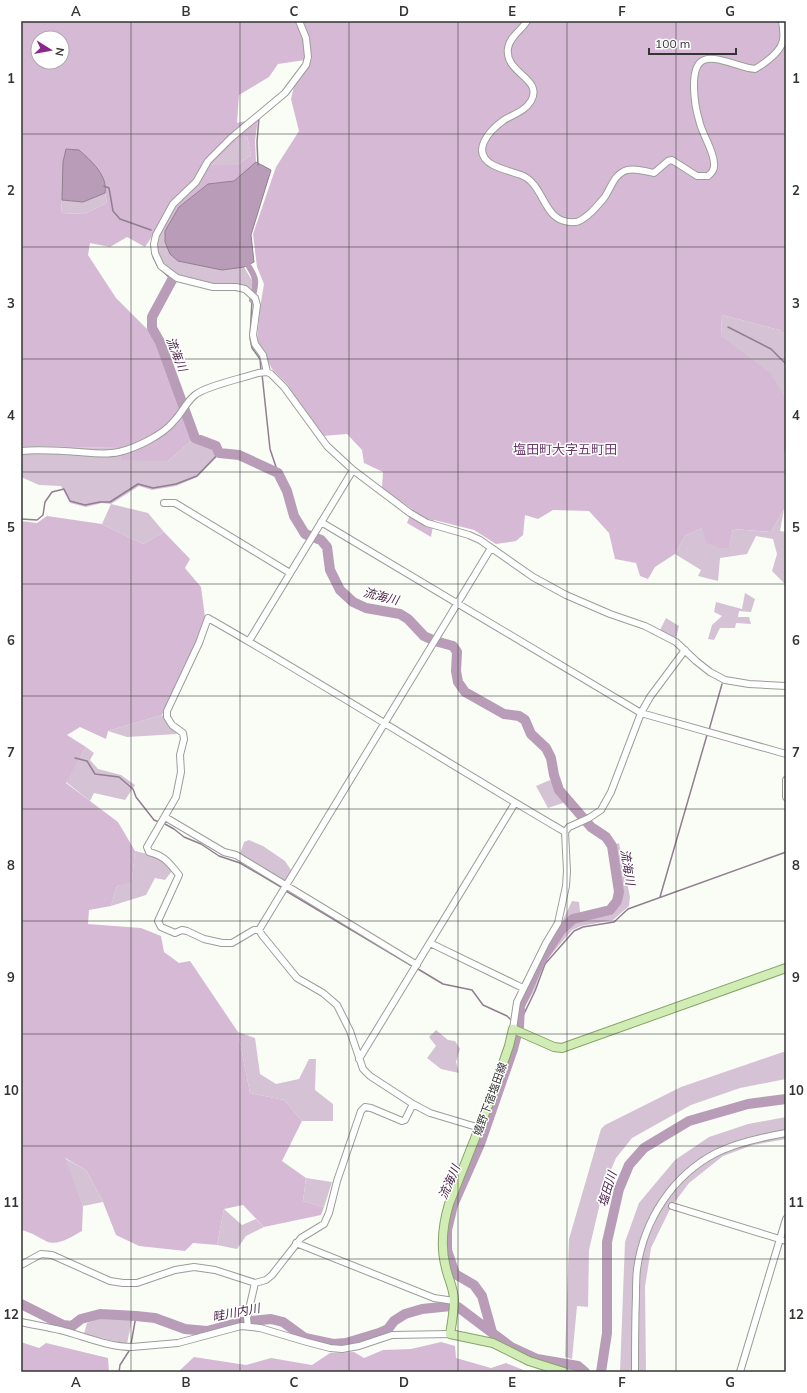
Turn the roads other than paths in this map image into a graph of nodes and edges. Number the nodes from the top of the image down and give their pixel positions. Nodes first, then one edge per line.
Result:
1 (299, 21) edge
2 (527, 21) edge
3 (782, 21) edge
4 (267, 372) junction
5 (21, 451) edge
6 (354, 470) junction
7 (164, 503) dead end
8 (322, 522) junction
9 (491, 548) junction
10 (290, 572) junction
11 (458, 603) junction
12 (249, 641) junction
13 (685, 650) junction
14 (786, 686) edge
15 (641, 713) junction
16 (385, 724) junction
17 (786, 754) edge
18 (786, 780) edge
19 (786, 797) edge
20 (515, 803) junction
21 (165, 817) junction
22 (565, 832) junction
23 (287, 886) junction
24 (259, 930) junction
25 (430, 943) junction
26 (417, 965) junction
27 (786, 968) edge
28 (523, 988) junction
29 (513, 1029) junction
30 (359, 1059) junction
31 (413, 1104) junction
32 (480, 1128) junction
33 (786, 1132) edge
34 (672, 1206) dead end
35 (786, 1219) edge
36 (783, 1240) edge
37 (296, 1243) junction
38 (21, 1265) edge
39 (254, 1283) junction
40 (454, 1301) junction
41 (21, 1322) edge
42 (248, 1326) junction
43 (450, 1334) junction
44 (564, 1372) edge
45 (635, 1372) edge
46 (740, 1372) edge

1 - 4 street
2 - 3 street
4 - 5 street
4 - 6 street
6 - 8 street
6 - 9 street
7 - 10 street
8 - 10 street
8 - 11 street
9 - 11 street
9 - 13 street
10 - 12 street
11 - 15 street
11 - 16 street
12 - 16 street
12 - 21 street
13 - 14 street
13 - 15 street
15 - 17 street
15 - 22 street
16 - 20 street
16 - 23 street
18 - 19 street
20 - 22 street
20 - 25 street
21 - 23 street
21 - 24 street
22 - 28 street
23 - 24 street
23 - 26 street
24 - 30 street
25 - 26 street
25 - 28 street
26 - 30 street
27 - 29 main road
28 - 29 street
29 - 32 main road, 嬉野下宿塩田線
30 - 31 street
31 - 32 street
31 - 37 street
32 - 40 main road, 嬉野下宿塩田線
33 - 45 street
34 - 36 street
35 - 36 street
36 - 46 street
37 - 39 street
37 - 40 street
38 - 39 street
39 - 42 street
40 - 43 main road, 嬉野下宿塩田線
41 - 42 street
42 - 43 street
43 - 44 main road

